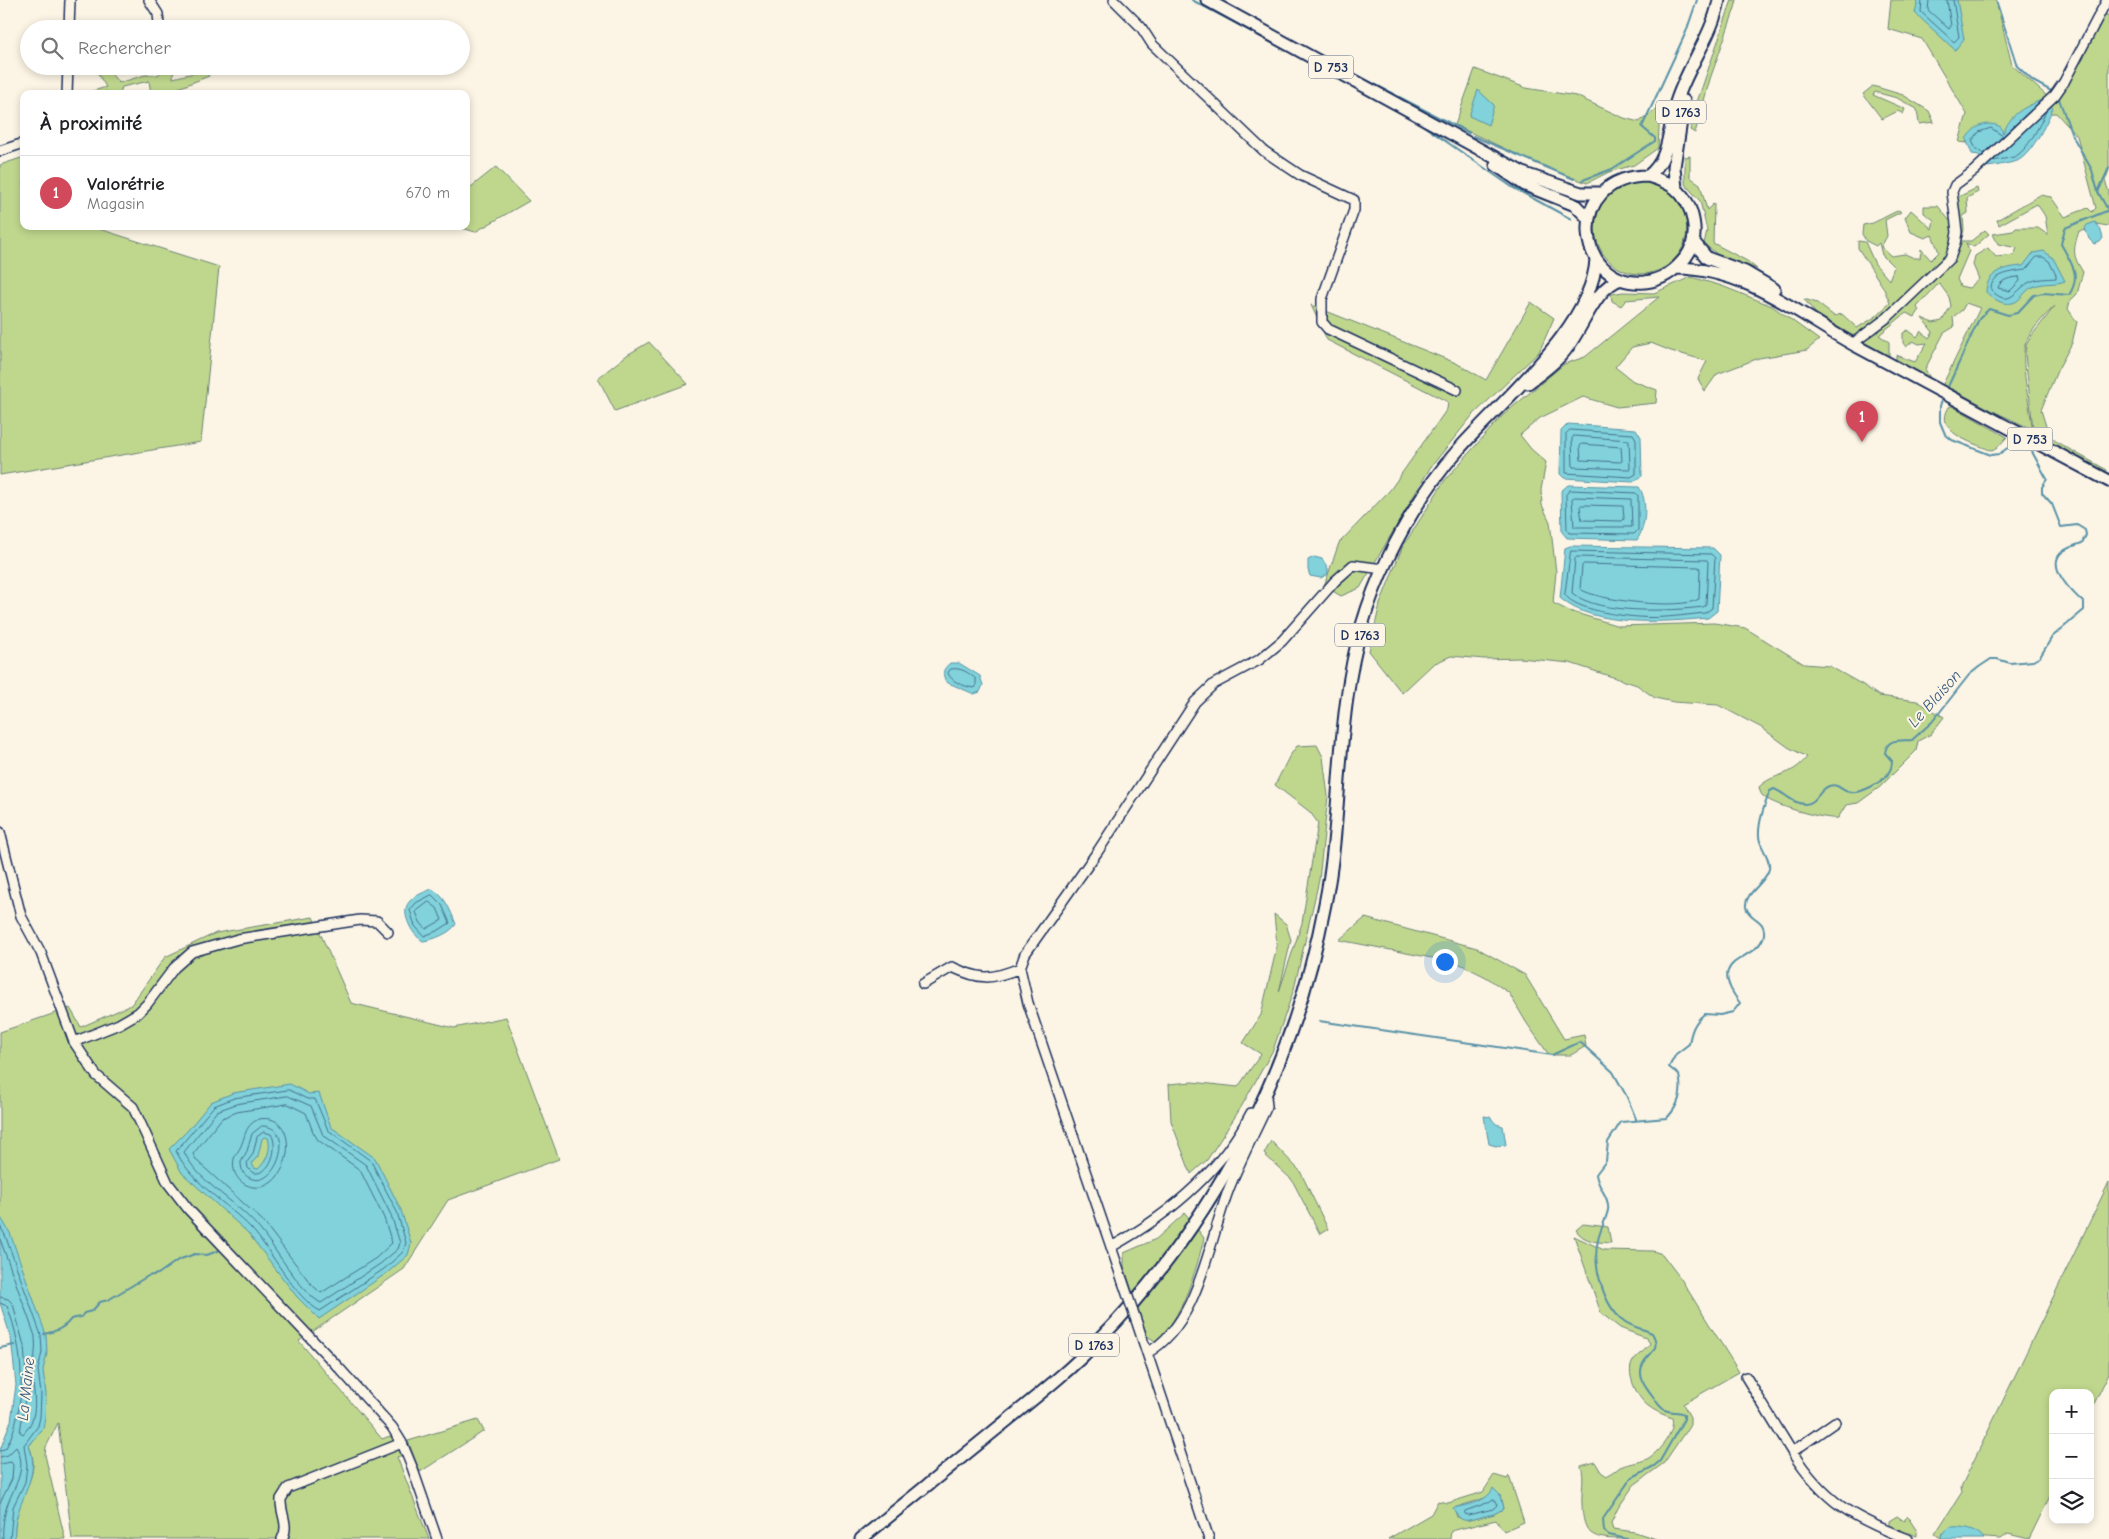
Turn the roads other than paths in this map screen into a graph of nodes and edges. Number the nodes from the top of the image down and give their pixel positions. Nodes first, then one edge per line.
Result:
1 (70, 0) edge
2 (149, 0) edge
3 (1114, 0) edge
4 (1207, 0) edge
5 (1719, 0) edge
6 (2107, 0) edge
7 (70, 20) edge
8 (160, 20) edge
9 (1706, 38) junction
10 (68, 75) edge
11 (67, 90) edge
12 (1454, 133) junction
13 (20, 144) edge
14 (0, 151) edge
15 (1648, 176) junction
16 (1676, 189) junction
17 (1601, 192) junction
18 (1588, 218) junction
19 (1693, 241) junction
20 (1596, 259) junction
21 (1677, 268) junction
22 (1621, 279) junction
23 (1808, 317) junction
24 (1852, 344) junction
25 (1457, 390) dead end
26 (1497, 407) junction
27 (2109, 481) edge
28 (1383, 569) junction
29 (0, 832) edge
30 (388, 932) dead end
31 (1020, 968) junction
32 (922, 984) dead end
33 (74, 1042) junction
34 (1272, 1080) junction
35 (1266, 1097) junction
36 (1111, 1247) junction
37 (1147, 1353) junction
38 (1746, 1377) dead end
39 (1835, 1422) dead end
40 (402, 1443) junction
41 (1792, 1452) junction
42 (282, 1539) edge
43 (437, 1539) edge
44 (861, 1539) edge
45 (1208, 1539) edge
46 (1908, 1539) edge

1 - 7 street
2 - 8 street
3 - 25 street
4 - 12 main road, D 753
5 - 9 main road, D 1763
6 - 24 street
9 - 15 main road, D 1763
9 - 16 main road, D 1763
10 - 11 street
12 - 17 main road, D 753
12 - 18 main road, D 753
13 - 14 street
15 - 16 main road
15 - 17 main road
16 - 19 main road
17 - 18 main road
18 - 20 main road
19 - 21 main road
19 - 23 main road, D 753
20 - 22 main road
20 - 26 main road, D 1763
21 - 22 main road
21 - 23 main road, D 753
22 - 26 main road, D 1763
23 - 24 main road, D 753
24 - 27 main road, D 753
26 - 28 main road, D 1763
28 - 31 street
28 - 34 main road, D 1763
29 - 33 street
30 - 33 street
31 - 32 street
31 - 36 street
33 - 40 street
34 - 35 main road, D 1763
34 - 36 street
35 - 37 street
35 - 44 main road, D 1763
36 - 37 street, bridge
37 - 45 street
38 - 41 street
39 - 41 street
40 - 42 street
40 - 43 street
41 - 46 street

